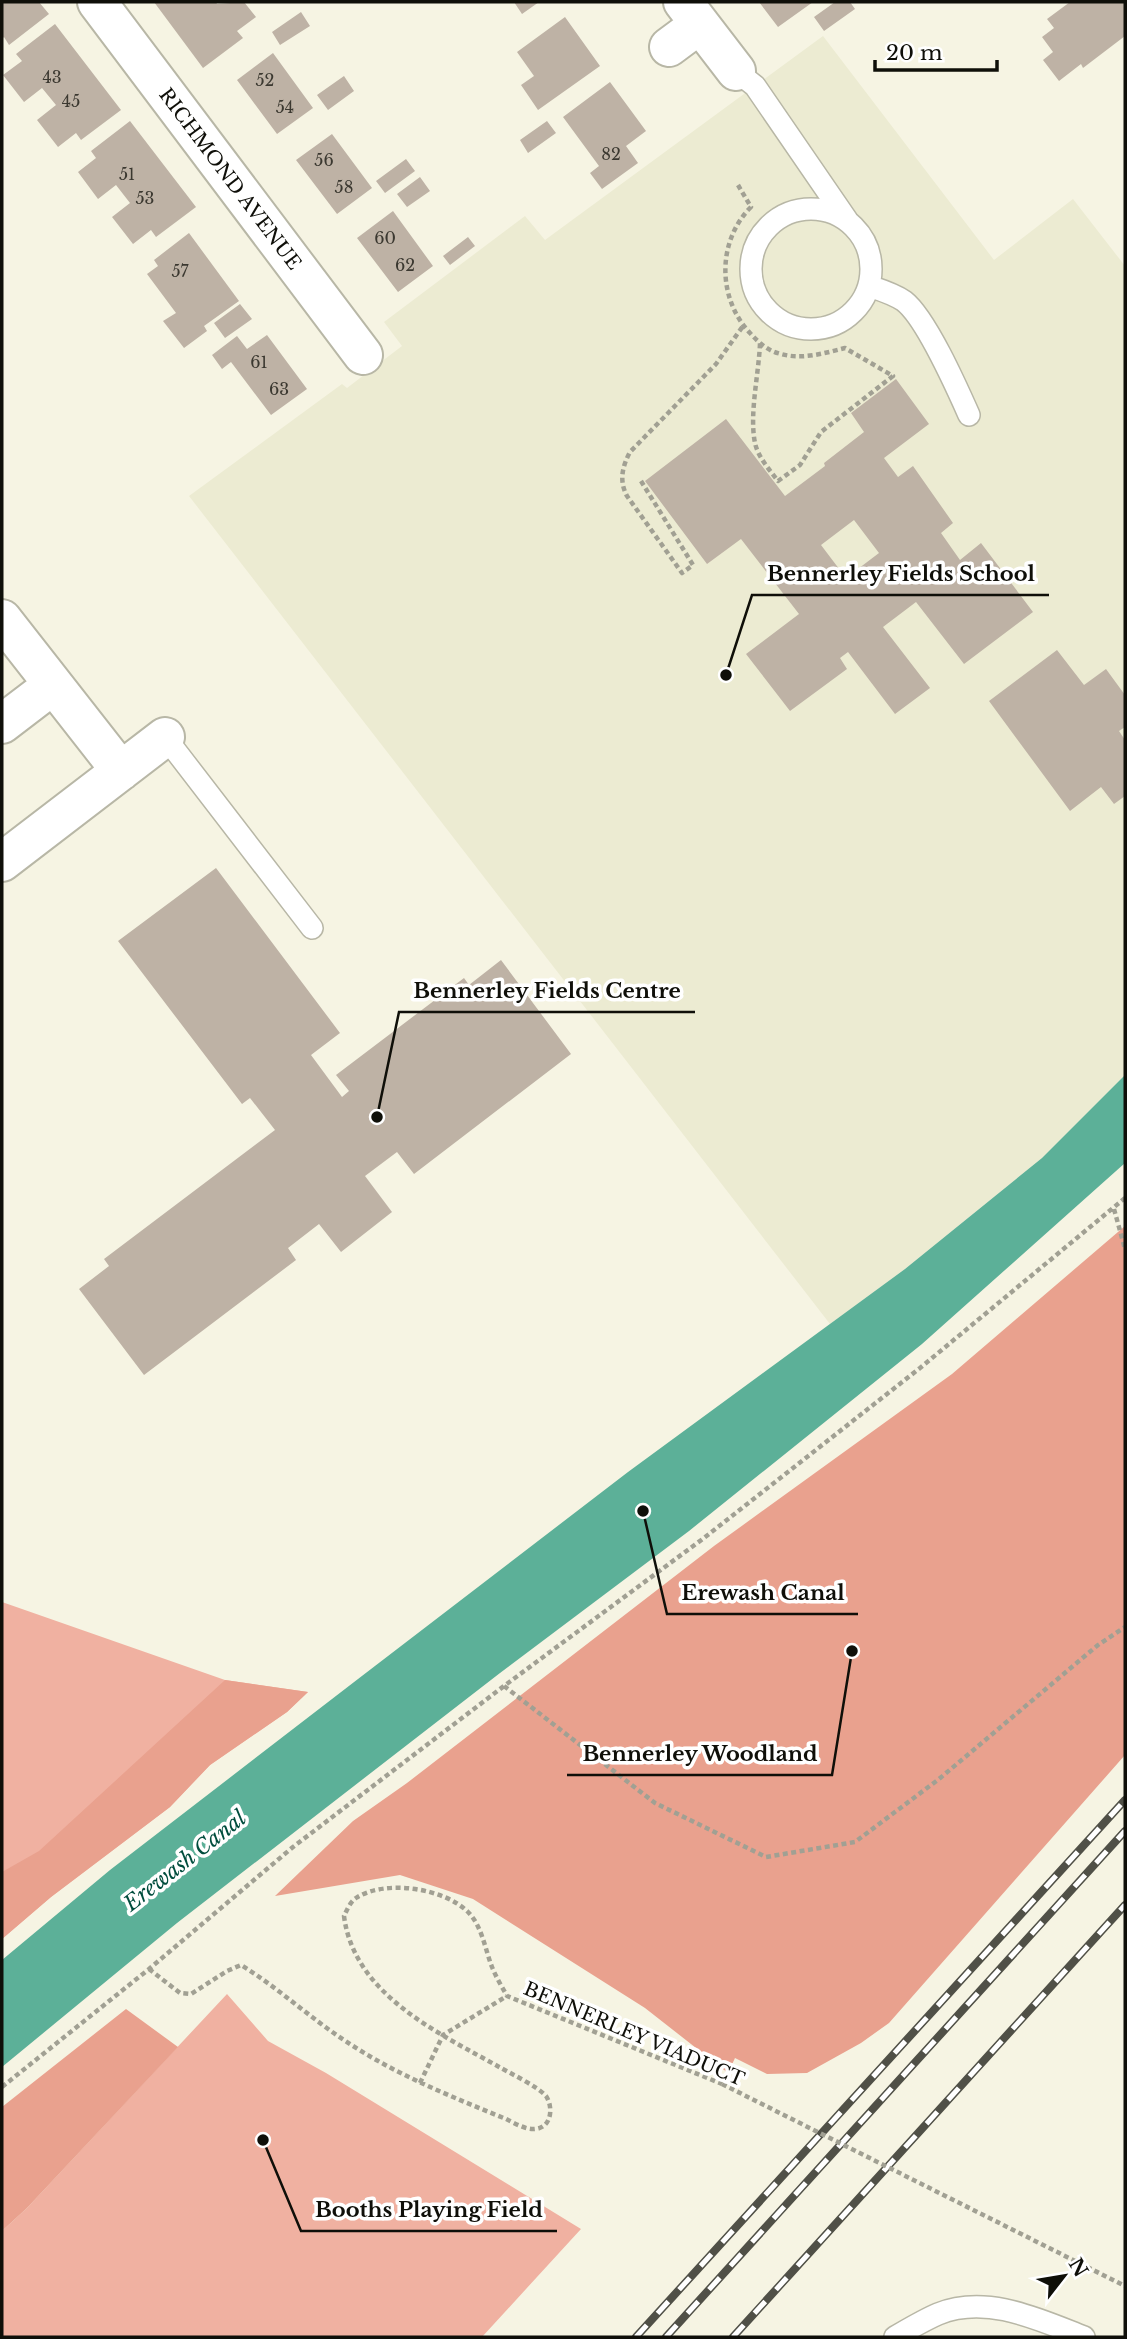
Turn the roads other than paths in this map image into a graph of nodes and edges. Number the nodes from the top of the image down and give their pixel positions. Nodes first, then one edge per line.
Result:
1 (97, 2) edge
2 (692, 13) edge
3 (669, 47) dead end
4 (736, 71) joint
5 (847, 220) junction
6 (869, 286) junction
7 (363, 355) dead end
8 (969, 415) dead end
9 (2, 619) edge
10 (53, 685) junction
11 (2, 724) edge
12 (165, 737) joint
13 (121, 771) junction
14 (2, 862) edge
15 (312, 928) dead end
16 (895, 2337) edge
17 (1084, 2337) edge

1 - 7 street, RICHMOND AVENUE
2 - 3 street
2 - 4 street
4 - 5 lane
5 - 6 lane
5 - 6 lane
6 - 8 lane
9 - 10 street
10 - 11 street
10 - 13 street
12 - 13 street
12 - 15 lane
13 - 14 street
16 - 17 lane

